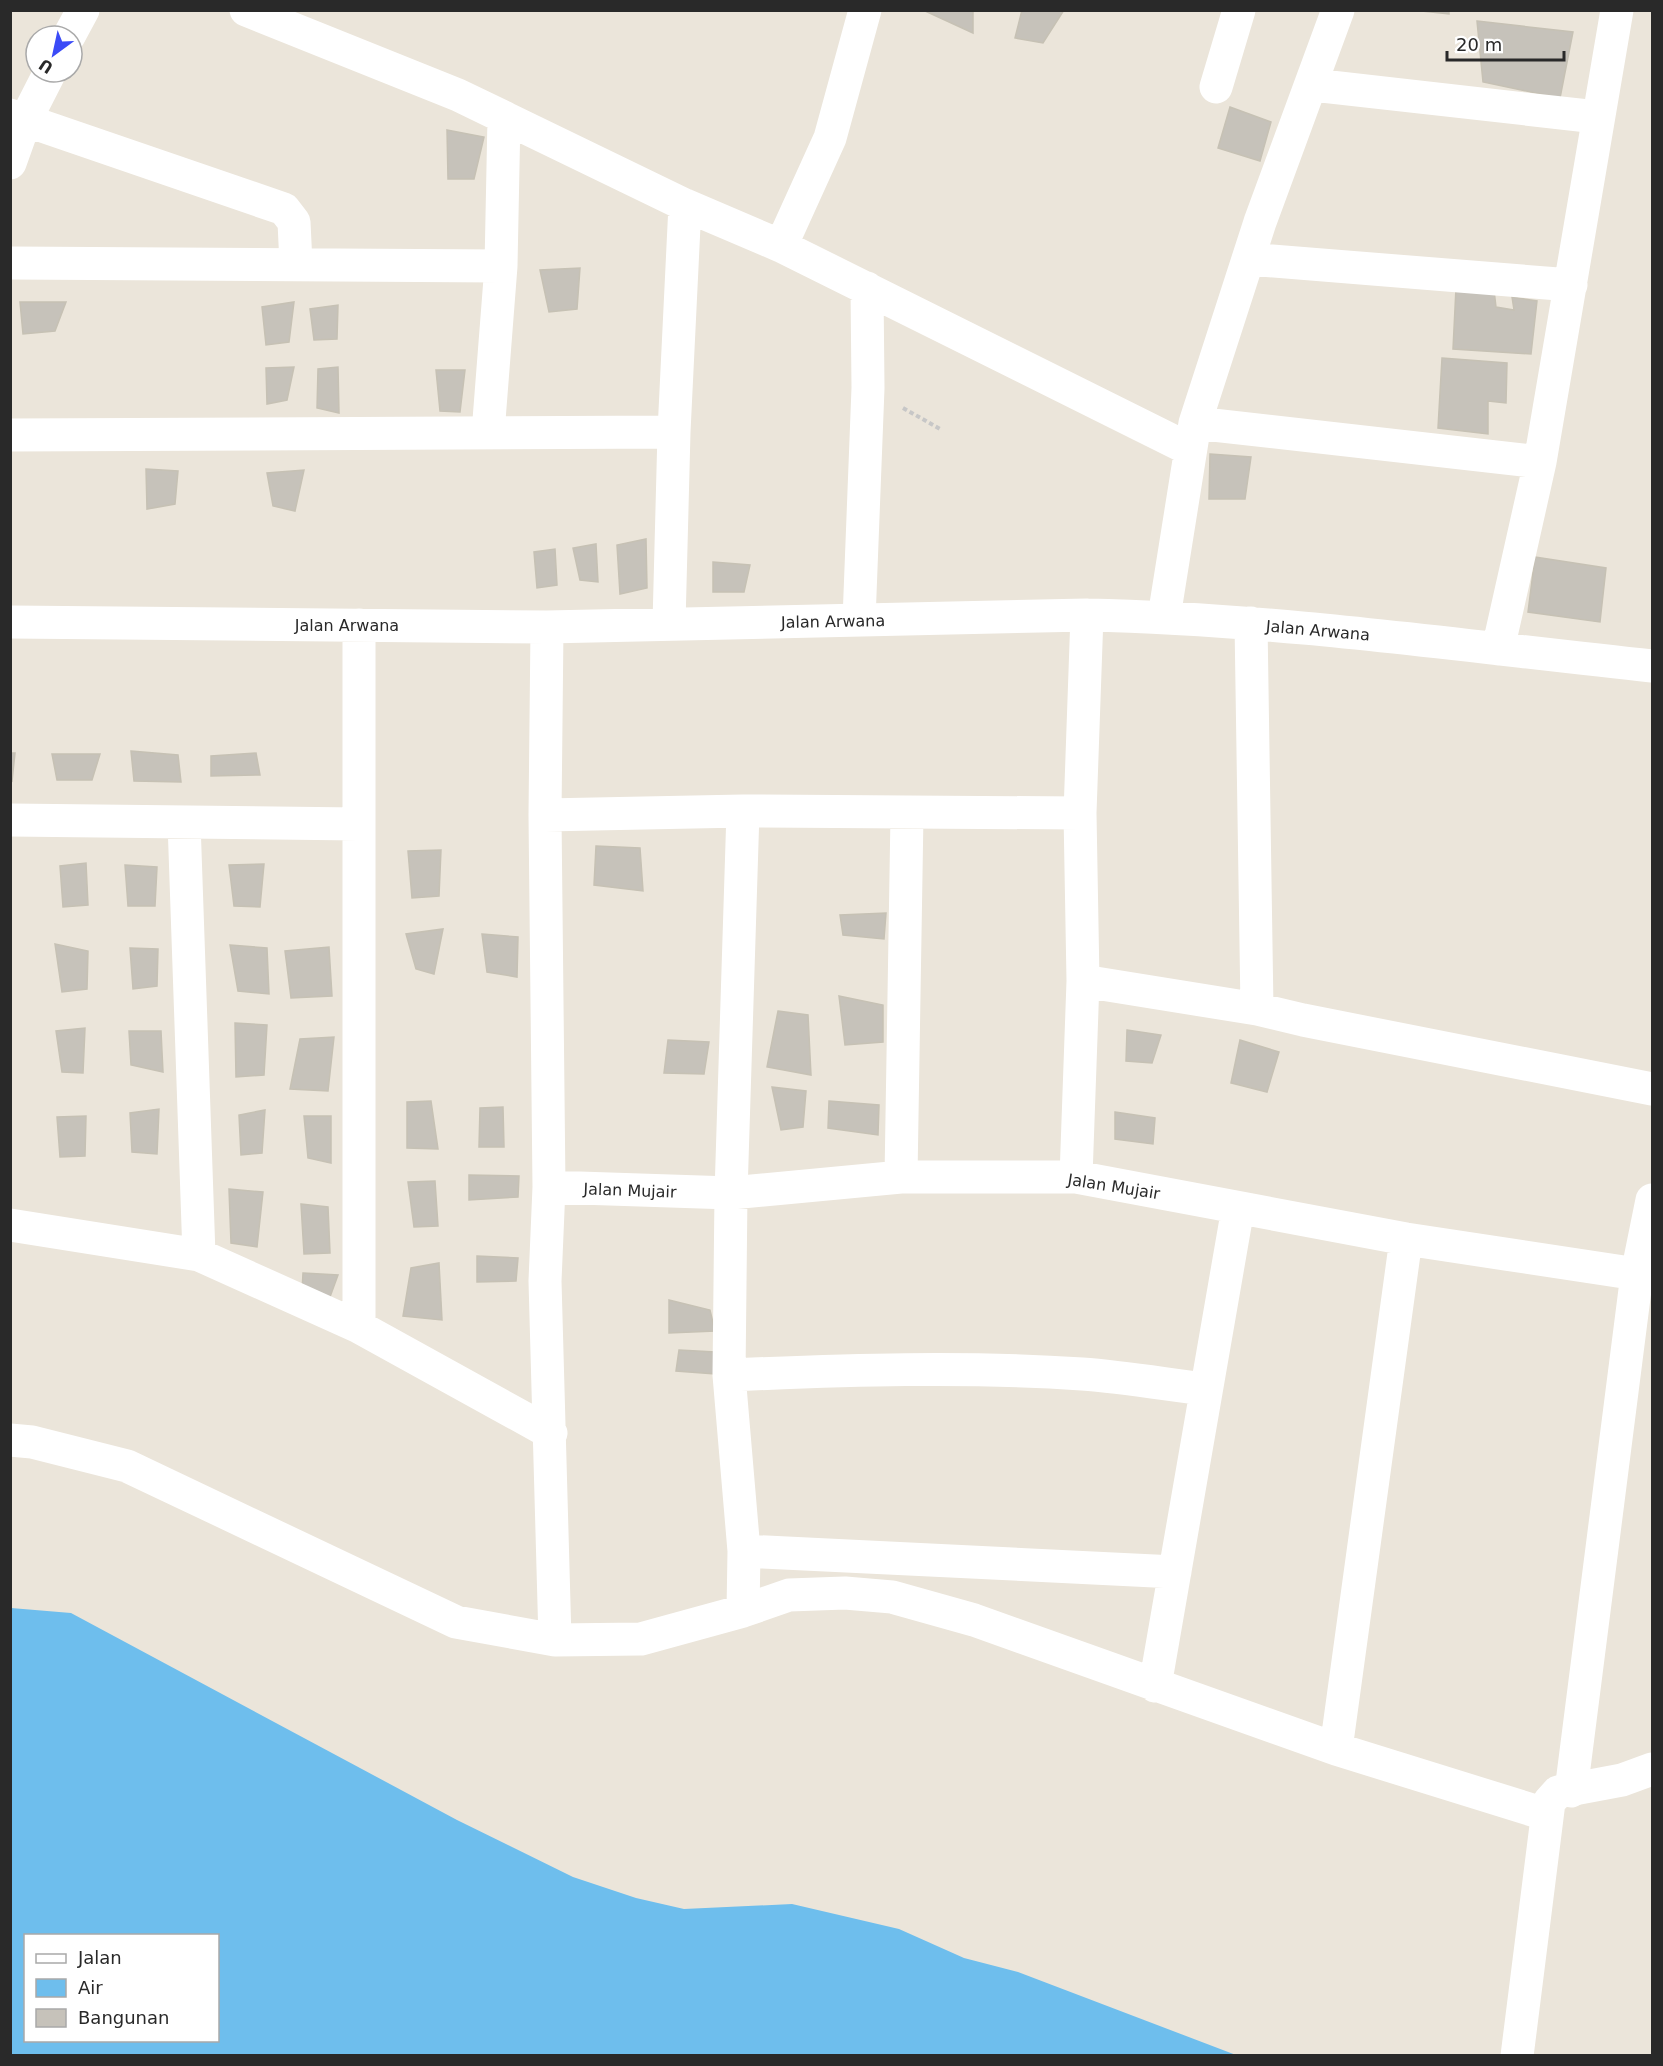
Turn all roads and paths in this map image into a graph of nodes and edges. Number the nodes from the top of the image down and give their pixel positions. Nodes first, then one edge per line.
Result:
1 (83, 10) edge
2 (246, 10) edge
3 (865, 10) edge
4 (1239, 10) edge
5 (1338, 10) edge
6 (1617, 10) edge
7 (75, 24) edge
8 (42, 84) edge
9 (1313, 85) junction
10 (1216, 87) dead end
11 (504, 117) junction
12 (1598, 117) junction
13 (18, 118) edge
14 (10, 163) edge
15 (685, 205) junction
16 (781, 246) junction
17 (1248, 259) junction
18 (10, 263) edge
19 (296, 264) junction
20 (501, 266) junction
21 (1571, 285) junction
22 (867, 288) junction
23 (674, 432) junction
24 (488, 433) junction
25 (10, 435) edge
26 (1192, 436) junction
27 (1540, 462) junction
28 (1087, 615) junction
29 (1164, 617) junction
30 (859, 621) junction
31 (10, 622) edge
32 (669, 623) junction
33 (1251, 623) junction
34 (359, 625) junction
35 (547, 627) junction
36 (1498, 649) junction
37 (1653, 666) edge
38 (743, 811) junction
39 (1080, 813) junction
40 (545, 814) junction
41 (907, 814) junction
42 (10, 820) edge
43 (184, 822) junction
44 (358, 824) junction
45 (1083, 981) junction
46 (1257, 1009) junction
47 (1653, 1089) edge
48 (901, 1177) junction
49 (1076, 1177) junction
50 (549, 1187) junction
51 (731, 1193) junction
52 (1653, 1200) edge
53 (1238, 1208) junction
54 (10, 1225) edge
55 (1406, 1239) junction
56 (199, 1255) junction
57 (1637, 1274) junction
58 (359, 1327) junction
59 (729, 1375) junction
60 (1205, 1389) junction
61 (551, 1432) junction
62 (10, 1440) edge
63 (744, 1551) junction
64 (1174, 1572) junction
65 (744, 1611) junction
66 (555, 1640) junction
67 (1155, 1686) junction
68 (1336, 1749) junction
69 (1653, 1769) edge
70 (1571, 1791) junction
71 (1546, 1818) junction
72 (1516, 2055) edge

1 - 7 street
2 - 11 street
3 - 16 street
4 - 10 street
5 - 9 street
6 - 12 street
8 - 13 street
9 - 12 street
9 - 17 street
11 - 15 street
11 - 20 street
12 - 21 street
13 - 14 street
13 - 19 street
15 - 16 street
15 - 23 street
16 - 22 street
17 - 21 street
17 - 26 street
18 - 19 street
19 - 20 street
20 - 24 street
21 - 27 street
22 - 26 street
22 - 30 street
23 - 24 street
23 - 32 street
24 - 25 street
26 - 27 street
26 - 29 street
27 - 36 street
28 - 29 street, Jalan Arwana
28 - 30 street, Jalan Arwana
28 - 39 street
29 - 33 street, Jalan Arwana
30 - 32 street, Jalan Arwana
31 - 34 street, Jalan Arwana
32 - 35 street, Jalan Arwana
33 - 36 street, Jalan Arwana
33 - 46 street
34 - 35 street, Jalan Arwana
34 - 44 street
35 - 40 street
36 - 37 street, Jalan Arwana
38 - 40 street
38 - 41 street
38 - 51 street
39 - 41 street
39 - 45 street
40 - 50 street
41 - 48 street
42 - 43 street
43 - 44 street
43 - 56 street
44 - 58 street
45 - 46 street
45 - 49 street
46 - 47 street
48 - 49 street, Jalan Mujair
48 - 51 street, Jalan Mujair
49 - 53 street, Jalan Mujair
50 - 51 street, Jalan Mujair
50 - 61 street
51 - 59 street
52 - 57 street
53 - 55 street, Jalan Mujair
53 - 60 street
54 - 56 street
55 - 57 street, Jalan Mujair
55 - 68 street
56 - 58 street
57 - 70 street
58 - 61 street
59 - 60 street
59 - 63 street
60 - 64 street
61 - 66 street
62 - 66 street
63 - 64 street
63 - 65 street
64 - 67 street
65 - 66 street
65 - 67 street
67 - 68 street
68 - 71 street
69 - 70 street
70 - 71 street
71 - 72 street

